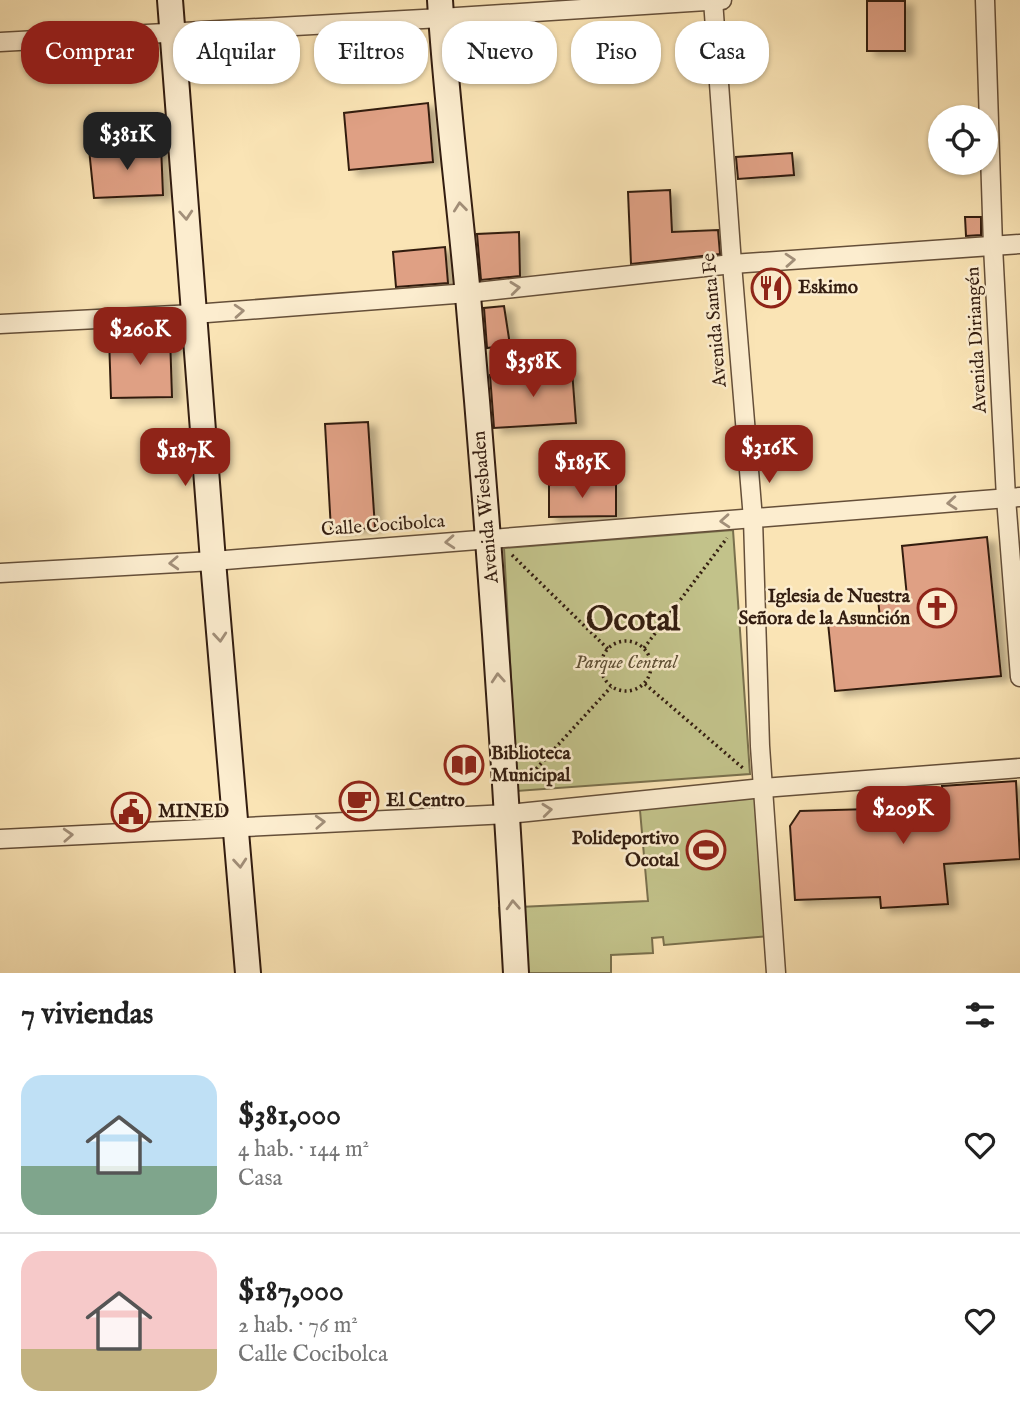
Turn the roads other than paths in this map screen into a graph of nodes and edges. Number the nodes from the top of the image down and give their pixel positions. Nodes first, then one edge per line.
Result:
1 (170, 0) edge
2 (713, 0) edge
3 (722, 0) edge
4 (985, 0) edge
5 (441, 9) edge
6 (172, 33) junction
7 (0, 42) edge
8 (1020, 244) edge
9 (993, 246) junction
10 (732, 264) junction
11 (468, 293) junction
12 (194, 314) junction
13 (0, 324) edge
14 (1013, 498) edge
15 (753, 519) junction
16 (489, 539) junction
17 (213, 561) junction
18 (0, 573) edge
19 (1020, 677) edge
20 (1020, 768) edge
21 (763, 788) junction
22 (508, 814) junction
23 (237, 826) junction
24 (0, 839) edge
25 (248, 973) edge
26 (516, 973) edge
27 (776, 973) edge

1 - 6 street
2 - 3 street
2 - 5 street
2 - 10 street, Avenida Santa Fe
4 - 9 street, Avenida Diriangén
5 - 6 street
11 -> 5 street, Avenida Wiesbaden
6 - 7 street
6 -> 12 street
8 - 9 street
10 -> 9 street
9 - 14 street, Avenida Diriangén
11 -> 10 street
10 - 15 street, Avenida Santa Fe
12 -> 11 street
11 - 16 street, Avenida Wiesbaden
12 - 13 street
12 - 17 street
14 -> 15 street, Calle Cocibolca
14 - 19 street, Avenida Diriangén
15 -> 16 street, Calle Cocibolca
15 - 21 street, Avenida Santa Fe
16 -> 17 street, Calle Cocibolca
22 -> 16 street, Avenida Wiesbaden
17 -> 18 street, Calle Cocibolca
17 -> 23 street
20 - 21 street
22 -> 21 street
21 - 27 street, Avenida Santa Fe
23 -> 22 street
26 -> 22 street, Avenida Wiesbaden
24 -> 23 street
23 -> 25 street

